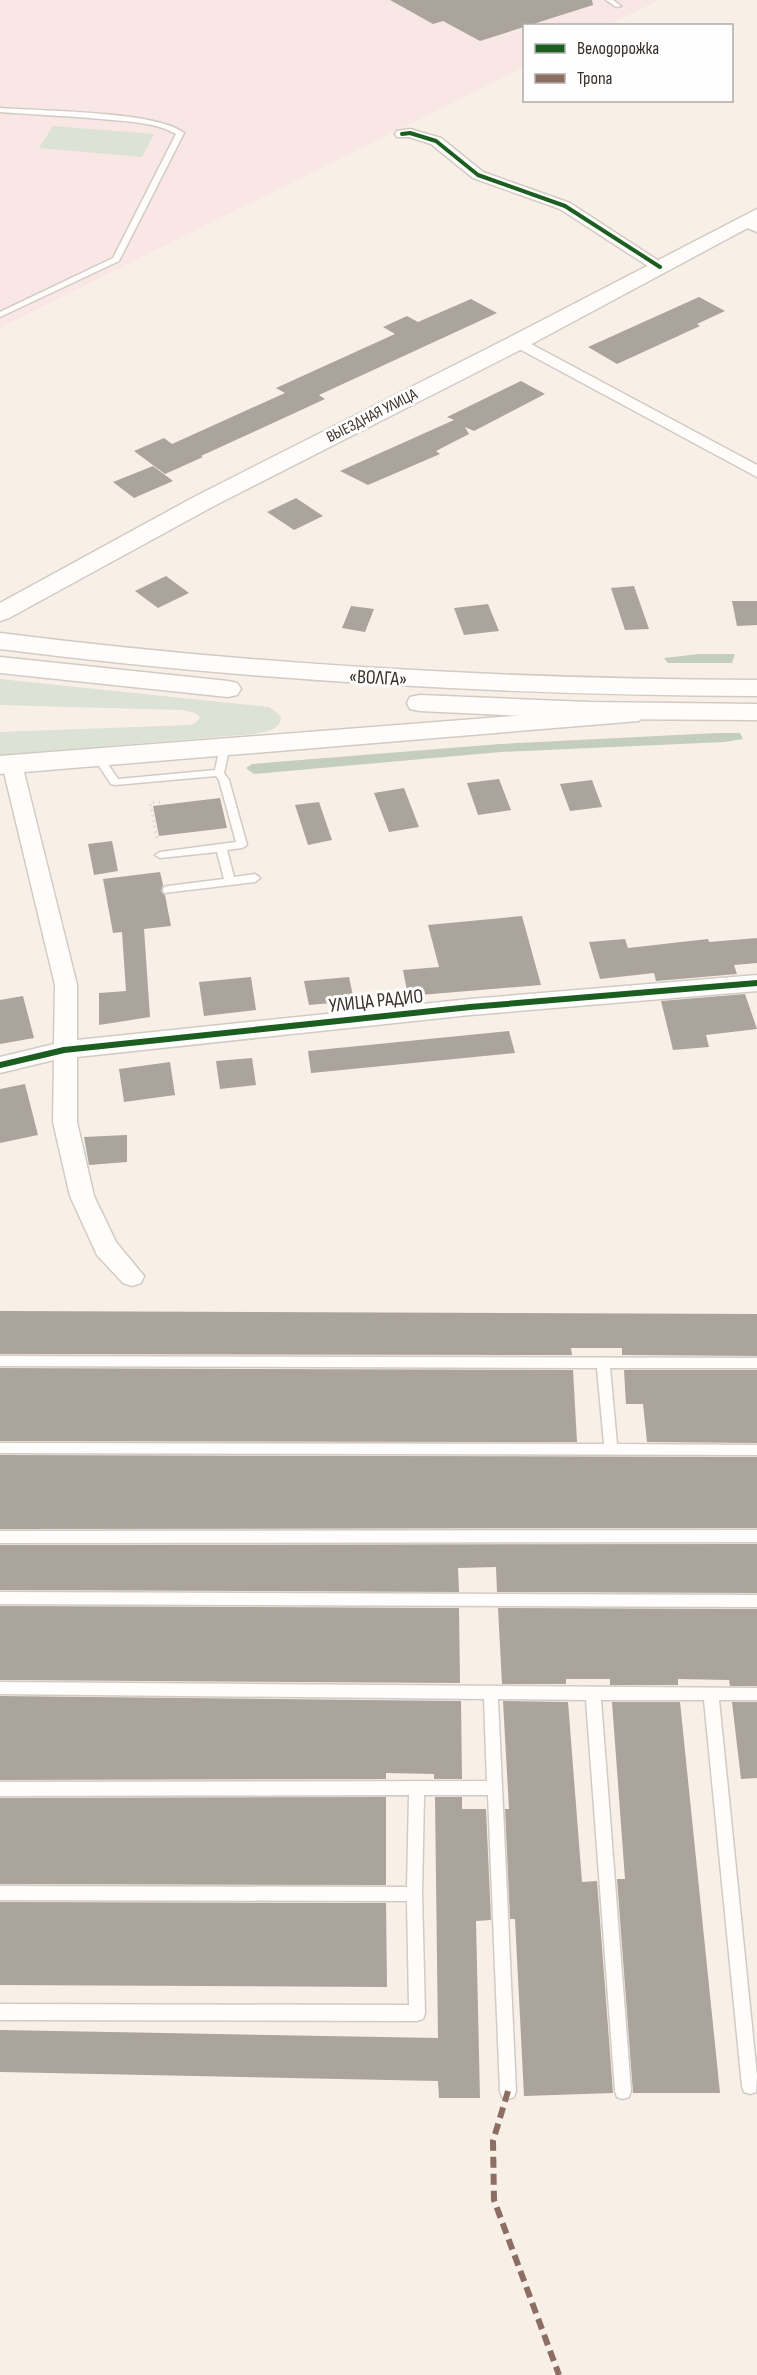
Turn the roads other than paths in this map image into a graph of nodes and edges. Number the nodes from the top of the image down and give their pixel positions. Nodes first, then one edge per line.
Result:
1 (609, 0) edge
2 (618, 6) dead end
3 (0, 110) edge
4 (402, 134) dead end
5 (753, 222) edge
6 (660, 267) junction
7 (0, 315) edge
8 (518, 342) junction
9 (757, 472) edge
10 (0, 613) edge
11 (0, 641) edge
12 (0, 665) edge
13 (757, 688) edge
14 (757, 711) edge
15 (667, 712) junction
16 (225, 746) junction
17 (98, 757) junction
18 (6, 765) edge
19 (219, 773) junction
20 (221, 848) junction
21 (160, 855) dead end
22 (255, 878) dead end
23 (230, 881) junction
24 (168, 890) dead end
25 (757, 983) edge
26 (64, 1050) junction
27 (0, 1065) edge
28 (132, 1276) dead end
29 (0, 1361) edge
30 (603, 1363) junction
31 (757, 1363) edge
32 (0, 1448) edge
33 (612, 1450) junction
34 (757, 1450) edge
35 (757, 1536) edge
36 (0, 1537) edge
37 (0, 1598) edge
38 (757, 1601) edge
39 (0, 1688) edge
40 (491, 1694) junction
41 (593, 1694) junction
42 (711, 1694) junction
43 (757, 1694) edge
44 (494, 1788) junction
45 (0, 1789) edge
46 (417, 1789) junction
47 (0, 1893) edge
48 (414, 1894) junction
49 (0, 2012) edge
50 (750, 2086) dead end
51 (508, 2091) dead end
52 (623, 2091) dead end

1 - 2 lane
3 - 7 lane
4 - 6 street
5 - 6 main road, ВЫЕЗДНАЯ УЛИЦА
6 - 8 main road, ВЫЕЗДНАЯ УЛИЦА
8 - 9 street
8 - 10 main road, ВЫЕЗДНАЯ УЛИЦА
11 - 13 main road, «ВОЛГА»
12 - 15 main road, «ВОЛГА»
14 - 15 main road, «ВОЛГА»
15 - 16 main road
16 - 17 main road
16 - 19 lane
17 - 18 main road
17 - 19 lane
18 - 26 street
19 - 20 lane
20 - 21 lane
20 - 23 lane
22 - 23 lane
23 - 24 lane
25 - 26 street, УЛИЦА РАДИО
26 - 27 street, УЛИЦА РАДИО
26 - 28 street
29 - 30 lane
30 - 31 lane
30 - 33 lane
32 - 33 lane
33 - 34 lane
35 - 36 lane
37 - 38 lane
39 - 40 lane
40 - 41 lane
40 - 44 lane
41 - 42 lane
41 - 52 lane
42 - 43 lane
42 - 50 lane
44 - 46 lane
44 - 51 lane
45 - 46 lane
46 - 48 lane
47 - 48 lane
48 - 49 lane

